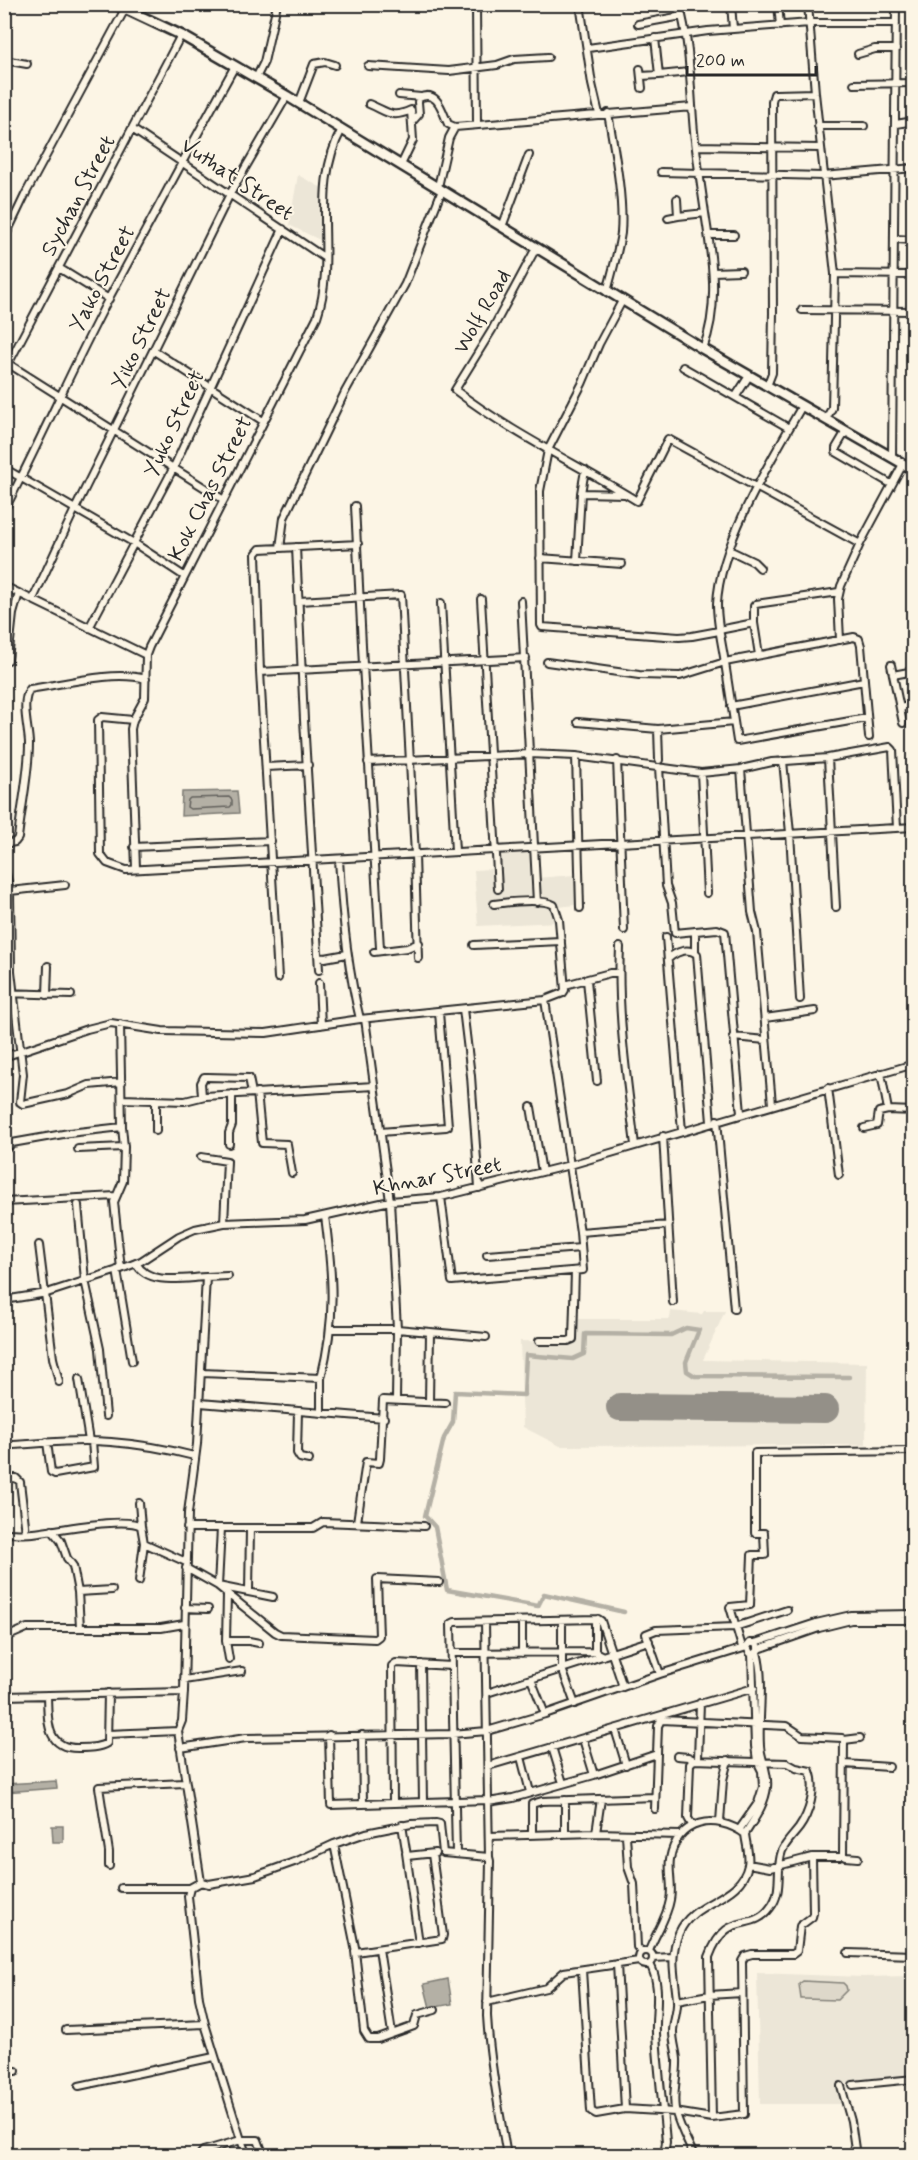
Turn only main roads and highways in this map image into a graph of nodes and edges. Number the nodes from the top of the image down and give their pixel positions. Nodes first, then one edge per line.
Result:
1 (115, 4) edge
2 (914, 470) edge

1 - 2 highway

